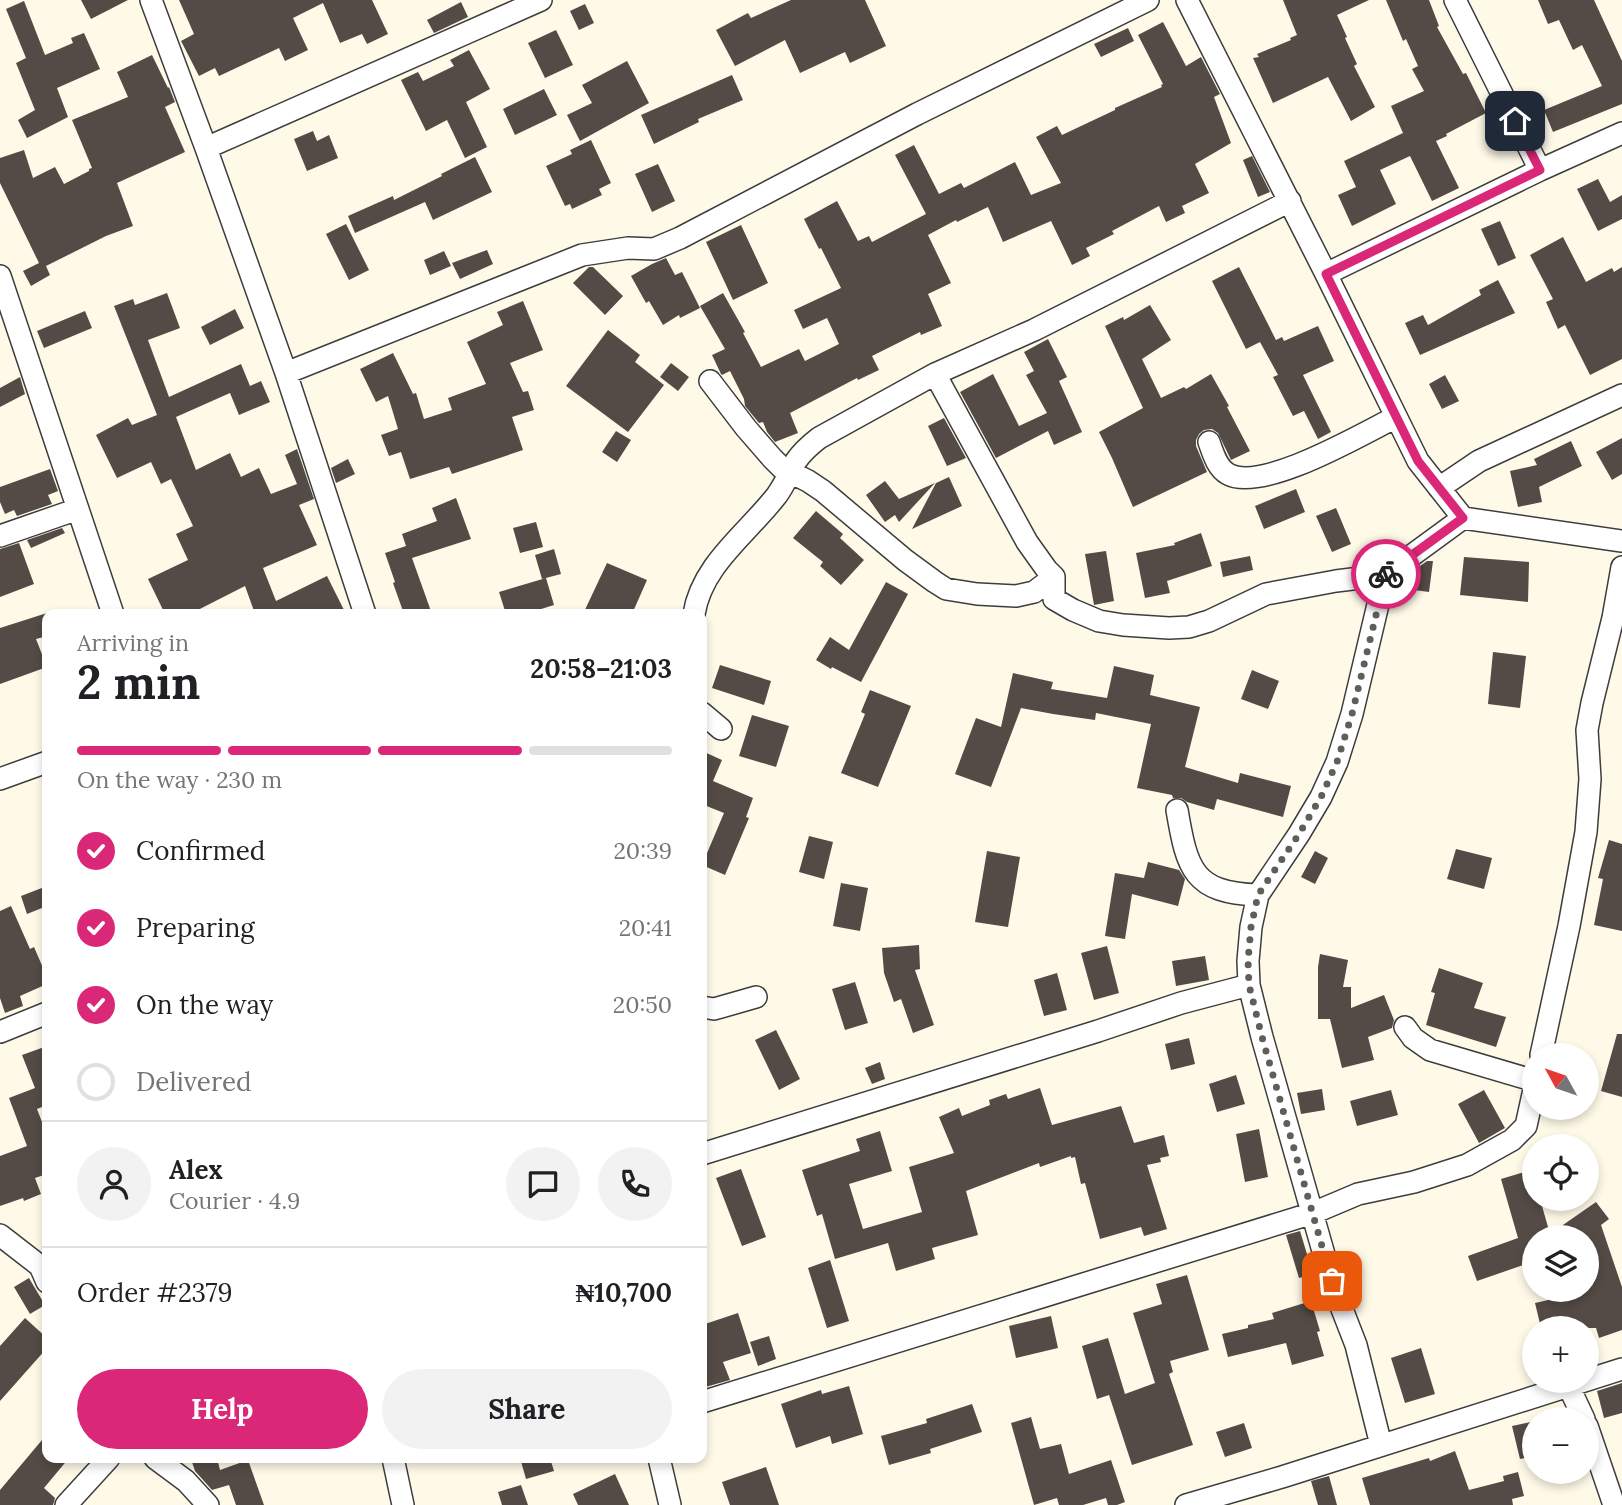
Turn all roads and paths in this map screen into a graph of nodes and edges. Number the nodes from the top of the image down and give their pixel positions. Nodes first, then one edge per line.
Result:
1 (151, 0) edge
2 (541, 0) edge
3 (1148, 0) edge
4 (1187, 0) edge
5 (1455, 0) edge
6 (1622, 133) edge
7 (206, 148) junction
8 (1540, 170) junction
9 (1290, 201) junction
10 (1326, 274) junction
11 (0, 276) edge
12 (286, 373) junction
13 (935, 373) junction
14 (710, 381) dead end
15 (1622, 396) edge
16 (1396, 417) junction
17 (1209, 442) dead end
18 (790, 473) junction
19 (1439, 488) junction
20 (78, 509) junction
21 (1463, 518) junction
22 (0, 536) edge
23 (1622, 541) edge
24 (1622, 567) edge
25 (1385, 575) junction
26 (1054, 577) junction
27 (111, 609) edge
28 (363, 609) edge
29 (695, 609) edge
30 (707, 717) edge
31 (721, 729) dead end
32 (42, 764) edge
33 (0, 779) edge
34 (1177, 810) dead end
35 (1258, 895) junction
36 (1249, 985) junction
37 (756, 997) dead end
38 (707, 1008) edge
39 (42, 1015) edge
40 (1405, 1027) dead end
41 (0, 1032) edge
42 (1544, 1043) edge
43 (1522, 1079) edge
44 (1527, 1120) edge
45 (707, 1152) edge
46 (1313, 1213) junction
47 (0, 1235) edge
48 (42, 1268) edge
49 (1622, 1369) edge
50 (1599, 1377) edge
51 (1548, 1393) edge
52 (707, 1400) edge
53 (1381, 1445) junction
54 (1599, 1461) edge
55 (104, 1463) edge
56 (162, 1463) edge
57 (393, 1463) edge
58 (660, 1463) edge
59 (396, 1504) edge
60 (66, 1505) edge
61 (208, 1505) edge
62 (670, 1505) edge
63 (1186, 1505) edge
64 (1614, 1505) edge

1 - 7 street
2 - 7 street
3 - 12 street
4 - 9 street
5 - 8 street
6 - 8 street
7 - 12 street
8 - 10 street
9 - 10 street
9 - 13 street
10 - 16 street
11 - 20 street
12 - 28 street
13 - 18 street
13 - 26 street
14 - 18 street
15 - 19 street
16 - 17 street
16 - 19 street
18 - 26 street
18 - 29 street
19 - 21 street
20 - 22 street
20 - 27 street
21 - 23 street
21 - 25 street
24 - 42 street
25 - 26 street
25 - 35 street
30 - 31 street
32 - 33 street
34 - 35 street
35 - 36 street
36 - 45 street
36 - 46 street
37 - 38 street
39 - 41 street
40 - 43 street
44 - 46 street
46 - 52 street
46 - 53 street
47 - 48 street
49 - 50 street
51 - 53 street
53 - 63 street
54 - 64 street
55 - 60 street
56 - 61 street
57 - 59 street
58 - 62 street

